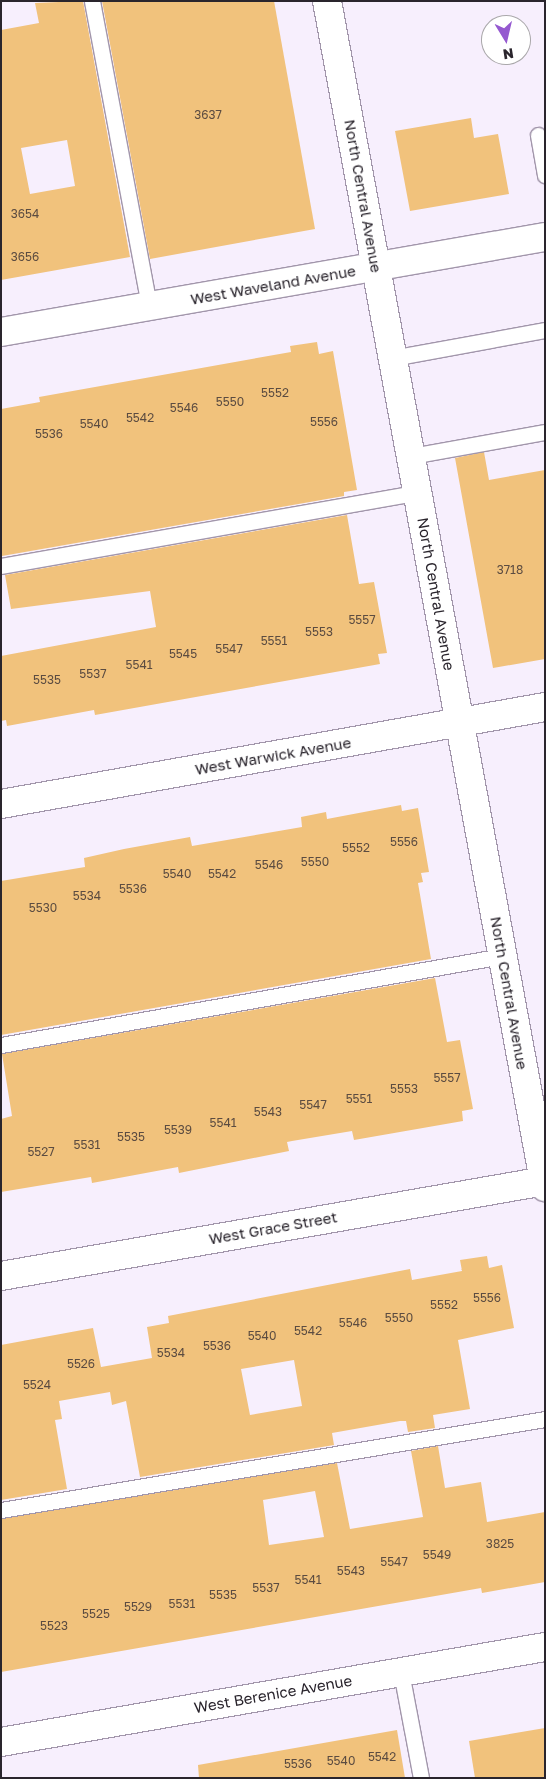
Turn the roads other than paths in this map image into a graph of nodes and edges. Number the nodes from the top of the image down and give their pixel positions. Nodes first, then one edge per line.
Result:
1 (92, 1) edge
2 (327, 1) edge
3 (538, 135) dead end
4 (545, 175) edge
5 (545, 237) edge
6 (376, 267) junction
7 (149, 306) junction
8 (545, 330) edge
9 (1, 332) edge
10 (392, 358) junction
11 (545, 432) edge
12 (411, 456) junction
13 (417, 494) junction
14 (1, 566) edge
15 (545, 707) edge
16 (459, 722) junction
17 (1, 804) edge
18 (502, 956) junction
19 (1, 1045) edge
20 (544, 1183) edge
21 (1, 1276) edge
22 (545, 1419) edge
23 (1, 1510) edge
24 (545, 1646) edge
25 (402, 1672) junction
26 (1, 1742) edge
27 (421, 1778) edge

1 - 7 lane
2 - 6 street, North Central Avenue
3 - 4 lane
5 - 6 street, West Waveland Avenue
6 - 7 street, West Waveland Avenue
6 - 10 street, North Central Avenue
7 - 9 street, West Waveland Avenue
8 - 10 lane
10 - 12 street, North Central Avenue
11 - 12 lane
12 - 13 street, North Central Avenue
13 - 14 lane
13 - 16 street, North Central Avenue
15 - 16 street, West Warwick Avenue
16 - 17 street, West Warwick Avenue
16 - 18 street, North Central Avenue
18 - 19 lane
18 - 20 street, North Central Avenue
20 - 21 street, West Grace Street
22 - 23 lane
24 - 25 street, West Berenice Avenue
25 - 26 street, West Berenice Avenue
25 - 27 lane

